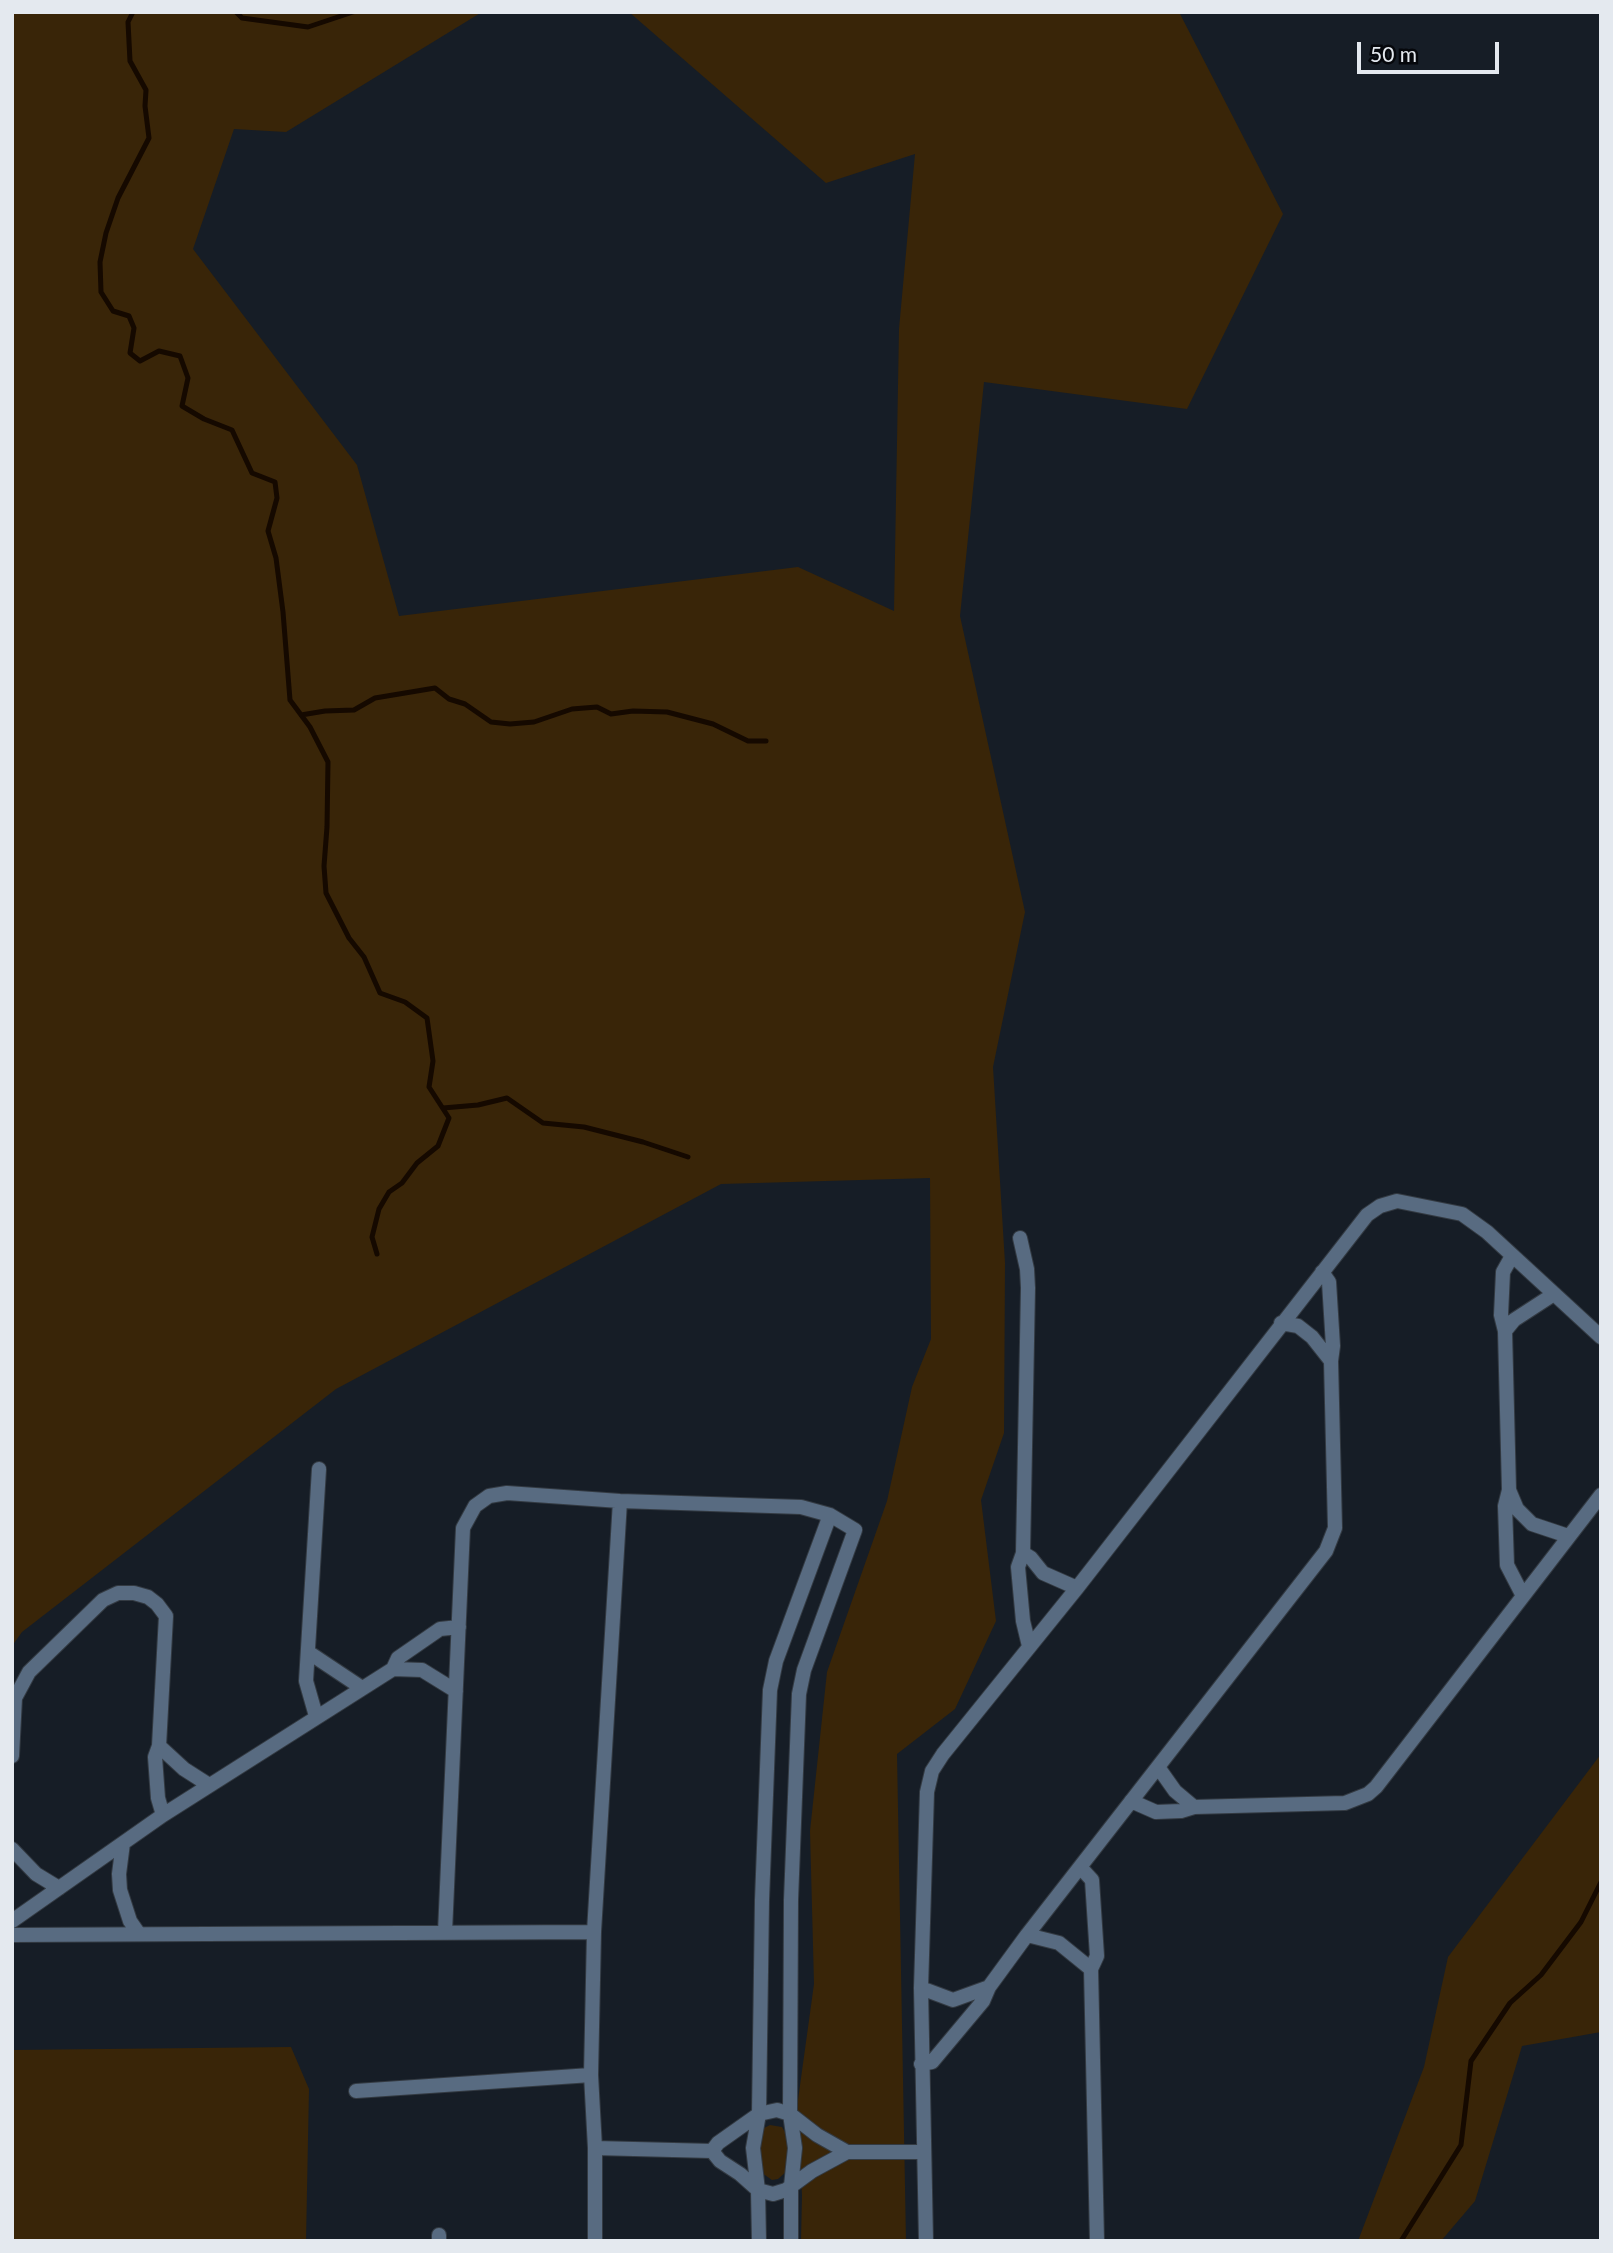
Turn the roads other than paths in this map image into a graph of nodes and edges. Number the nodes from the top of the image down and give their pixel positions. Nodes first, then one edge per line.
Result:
1 (1020, 1238) dead end
2 (1512, 1256) junction
3 (1322, 1272) junction
4 (1554, 1294) junction
5 (1281, 1324) junction
6 (1505, 1331) junction
7 (1601, 1337) edge
8 (1331, 1361) junction
9 (319, 1469) dead end
10 (1509, 1490) junction
11 (1601, 1495) edge
12 (620, 1501) junction
13 (830, 1515) junction
14 (1568, 1536) junction
15 (1023, 1553) junction
16 (1077, 1588) junction
17 (1522, 1594) junction
18 (459, 1626) junction
19 (1029, 1646) junction
20 (308, 1652) junction
21 (393, 1669) junction
22 (362, 1688) junction
23 (456, 1691) junction
24 (316, 1716) junction
25 (159, 1746) junction
26 (12, 1756) edge
27 (1158, 1767) junction
28 (209, 1785) junction
29 (1131, 1801) junction
30 (1194, 1807) junction
31 (163, 1815) junction
32 (123, 1843) junction
33 (12, 1849) edge
34 (1081, 1868) junction
35 (59, 1888) junction
36 (12, 1921) edge
37 (445, 1932) junction
38 (594, 1932) junction
39 (139, 1934) junction
40 (12, 1935) edge
41 (1027, 1935) junction
42 (1091, 1969) junction
43 (989, 1987) junction
44 (921, 1988) junction
45 (921, 2064) junction
46 (591, 2075) junction
47 (356, 2091) dead end
48 (759, 2114) junction
49 (790, 2114) junction
50 (596, 2148) junction
51 (712, 2151) junction
52 (847, 2152) junction
53 (923, 2152) junction
54 (791, 2186) junction
55 (758, 2190) junction
56 (595, 2241) edge
57 (759, 2241) edge
58 (791, 2241) edge
59 (926, 2241) edge
60 (1097, 2241) edge

1 - 15 street
2 - 3 street
2 - 4 street
2 - 6 street
3 - 5 street
3 - 8 street
4 - 6 street
4 - 7 street
5 - 8 street
5 - 16 street
6 - 10 street
8 - 27 street
9 - 20 street
10 - 14 street
10 - 17 street
11 - 14 street
12 - 13 street
12 - 18 street
12 - 38 street
13 - 48 street
13 - 49 street
14 - 17 street
15 - 16 street
15 - 19 street
16 - 19 street
17 - 30 street
18 - 21 street
18 - 23 street
19 - 44 street
20 - 22 street
20 - 24 street
21 - 22 street
21 - 23 street
22 - 24 street
23 - 37 street
24 - 28 street
25 - 26 street
25 - 28 street
25 - 31 street
27 - 29 street
27 - 30 street
28 - 31 street
29 - 30 street
29 - 34 street
31 - 32 street
32 - 35 street
32 - 39 street
33 - 35 street
34 - 41 street
34 - 42 street
35 - 36 street
37 - 38 street
37 - 39 street
38 - 46 street
39 - 40 street
41 - 42 street
41 - 43 street
42 - 60 street
43 - 44 street
43 - 45 street
44 - 45 street
45 - 53 street
46 - 47 street
46 - 50 street
48 - 49 street
48 - 51 street
48 - 55 street
49 - 52 street
49 - 54 street
50 - 51 street
50 - 56 street
51 - 55 street
52 - 53 street
52 - 54 street
53 - 59 street
54 - 55 street
54 - 58 street
55 - 57 street

